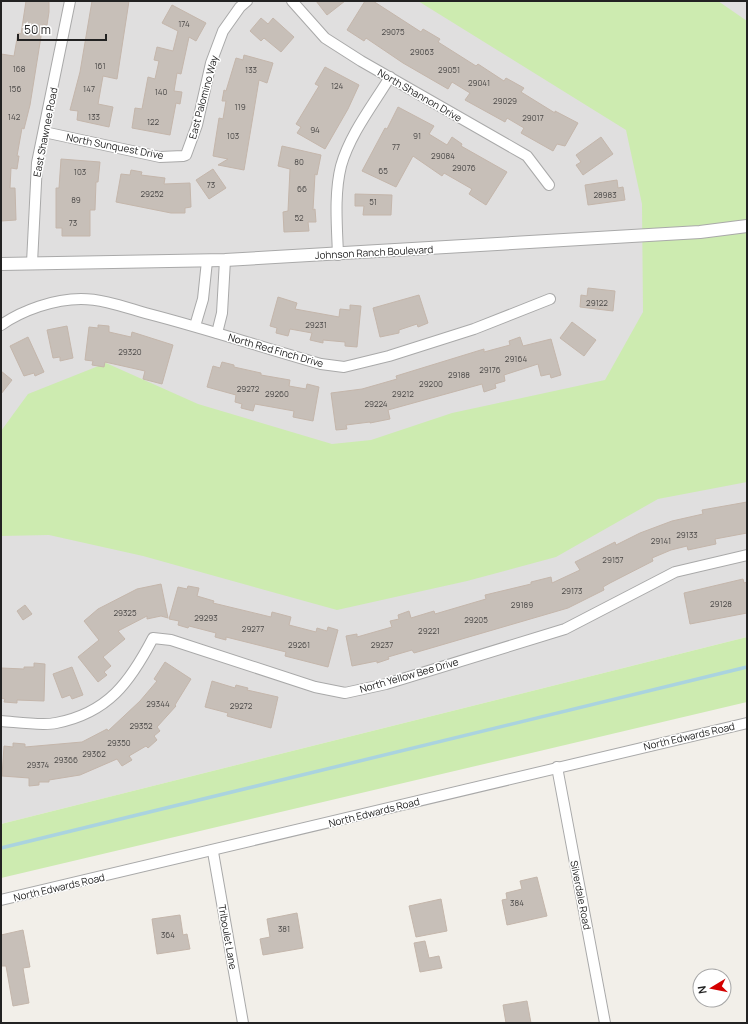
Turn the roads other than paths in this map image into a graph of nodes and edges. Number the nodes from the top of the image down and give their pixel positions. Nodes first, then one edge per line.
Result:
1 (70, 1) edge
2 (247, 1) edge
3 (292, 1) edge
4 (390, 77) junction
5 (44, 132) junction
6 (186, 155) joint
7 (549, 185) dead end
8 (747, 226) edge
9 (338, 255) junction
10 (225, 260) junction
11 (207, 261) junction
12 (1, 264) edge
13 (32, 264) junction
14 (550, 299) dead end
15 (1, 325) edge
16 (195, 326) junction
17 (217, 333) junction
18 (747, 555) edge
19 (1, 721) edge
20 (747, 723) edge
21 (557, 767) junction
22 (213, 852) junction
23 (1, 900) edge
24 (243, 1023) edge
25 (605, 1023) edge

1 - 5 street, East Shawnee Road
2 - 6 street, East Palomino Way
3 - 4 street, North Shannon Drive
4 - 7 street, North Shannon Drive
4 - 9 street
5 - 6 street, North Sunquest Drive
5 - 13 street, East Shawnee Road
8 - 9 street, Johnson Ranch Boulevard
9 - 10 street, Johnson Ranch Boulevard
10 - 11 street, Johnson Ranch Boulevard
10 - 17 street
11 - 13 street, Johnson Ranch Boulevard
11 - 16 street
12 - 13 street, Johnson Ranch Boulevard
14 - 17 street, North Red Finch Drive
15 - 16 street, North Red Finch Drive
16 - 17 street, North Red Finch Drive
18 - 19 street, North Yellow Bee Drive
20 - 21 street, North Edwards Road
21 - 22 street, North Edwards Road
21 - 25 street, Silverdale Road
22 - 23 street, North Edwards Road
22 - 24 street, Triboulet Lane

